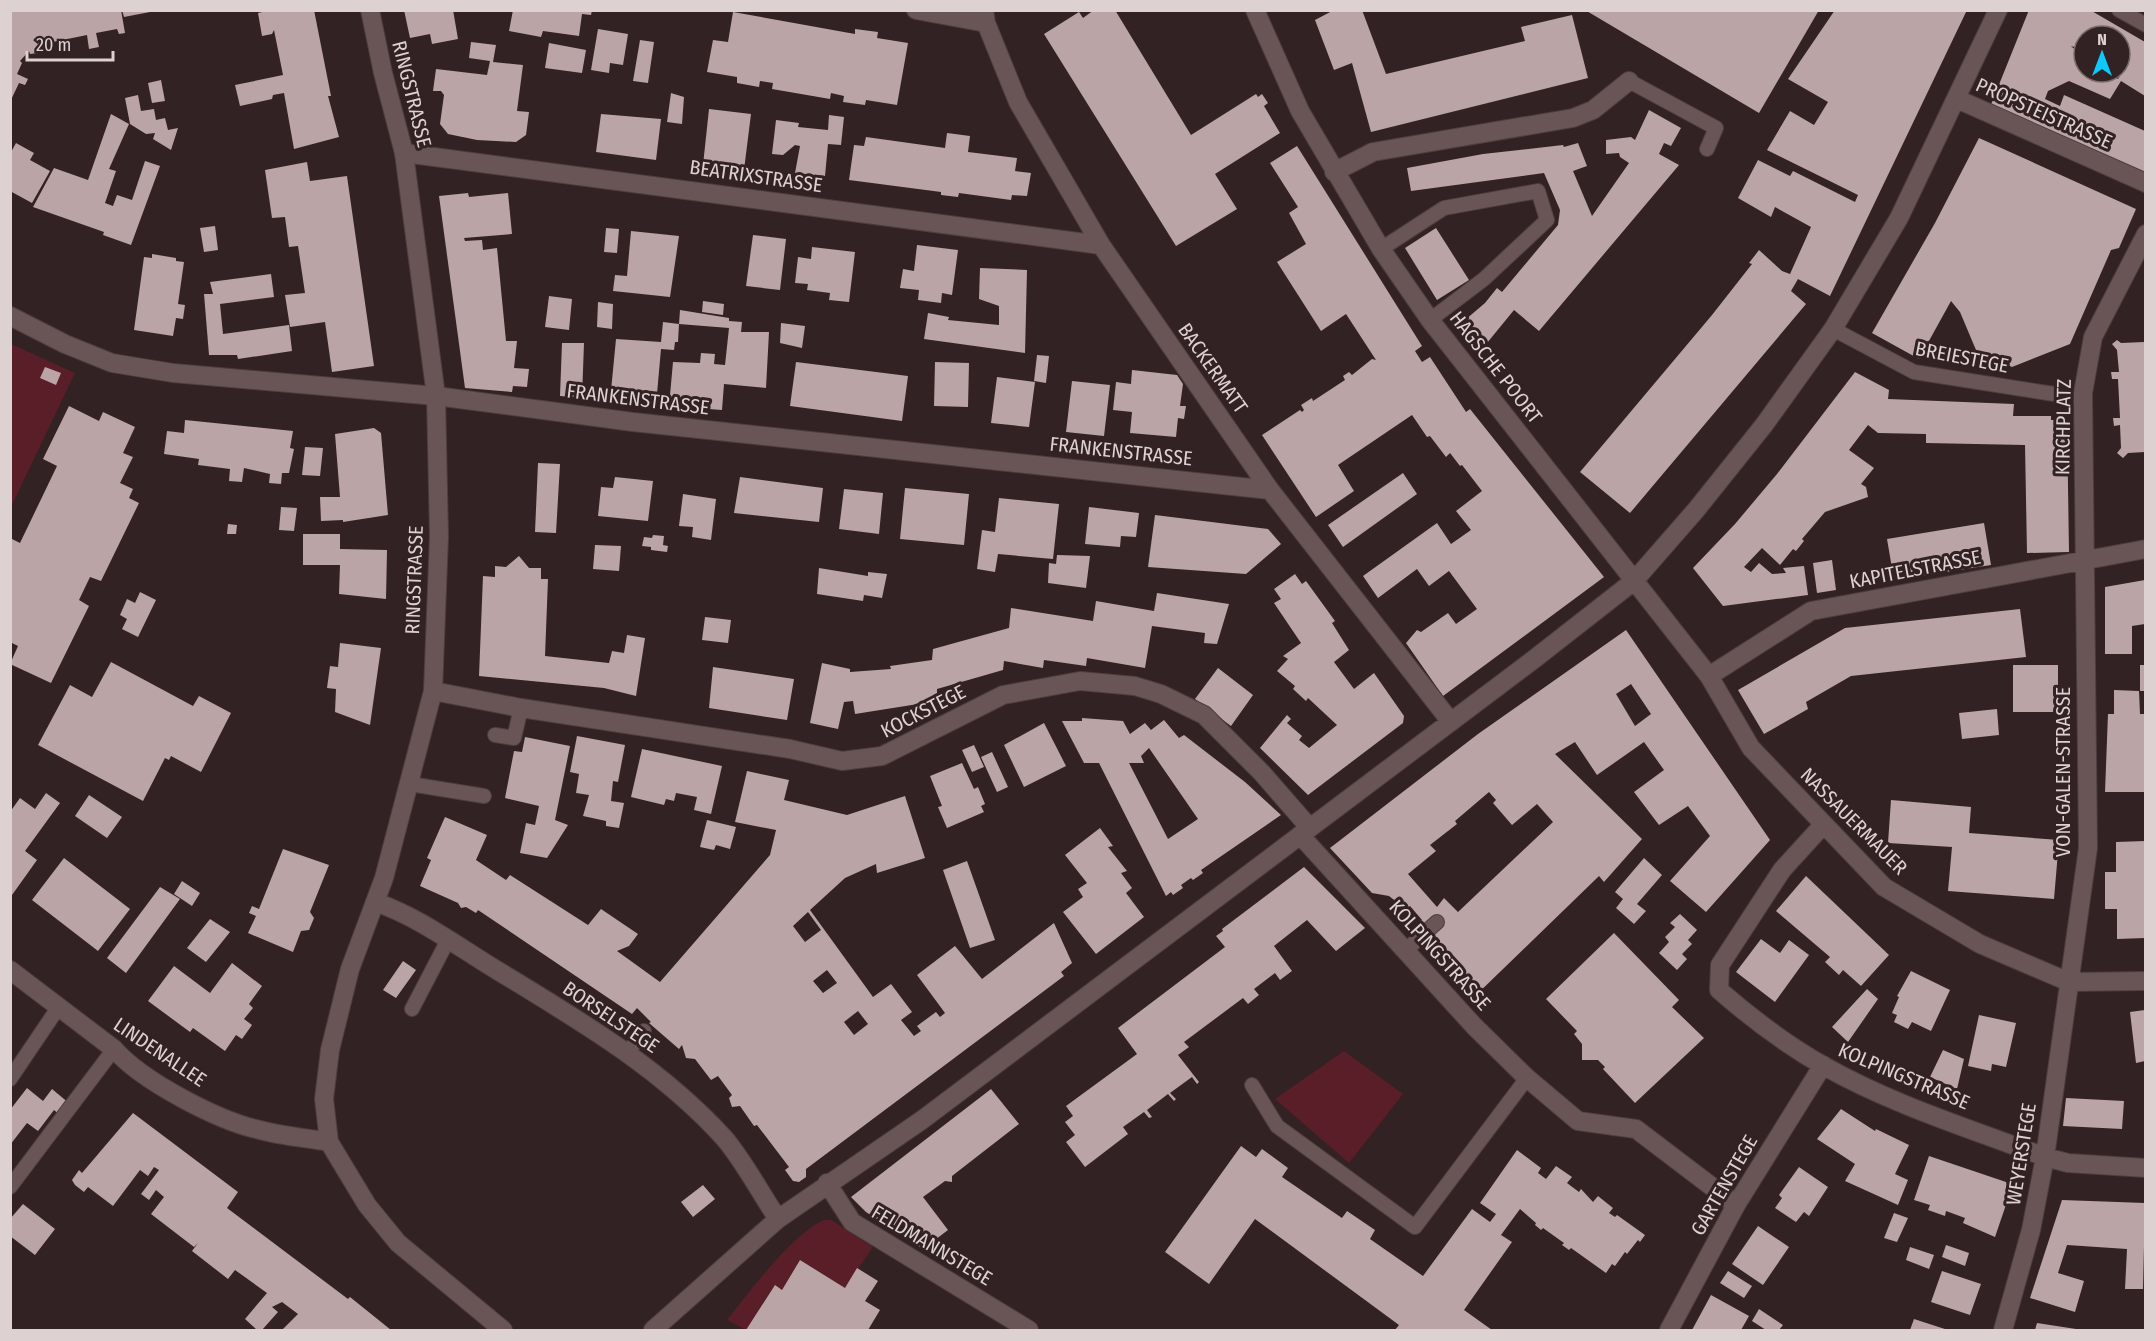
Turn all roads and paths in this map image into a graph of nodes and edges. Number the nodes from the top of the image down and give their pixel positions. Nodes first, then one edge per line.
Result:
1 (370, 10) edge
2 (916, 10) edge
3 (1255, 10) edge
4 (1998, 10) edge
5 (2119, 10) edge
6 (985, 17) edge
7 (2145, 25) edge
8 (1629, 81) joint
9 (1957, 99) junction
10 (1707, 149) dead end
11 (404, 153) junction
12 (1334, 172) junction
13 (2145, 183) edge
14 (2145, 234) edge
15 (1101, 245) junction
16 (1381, 249) junction
17 (10, 316) edge
18 (1430, 320) junction
19 (1833, 329) junction
20 (2054, 394) dead end
21 (436, 396) junction
22 (1270, 490) junction
23 (2145, 549) edge
24 (2085, 562) junction
25 (1634, 581) junction
26 (1708, 676) junction
27 (433, 691) junction
28 (521, 708) junction
29 (1451, 722) junction
30 (495, 735) dead end
31 (410, 784) junction
32 (484, 796) dead end
33 (1823, 825) junction
34 (1304, 831) junction
35 (375, 902) junction
36 (1437, 922) dead end
37 (448, 940) junction
38 (1406, 950) junction
39 (10, 970) edge
40 (2069, 981) junction
41 (2145, 981) edge
42 (58, 1008) junction
43 (412, 1009) dead end
44 (644, 1031) dead end
45 (114, 1049) junction
46 (627, 1053) junction
47 (1823, 1065) junction
48 (1527, 1078) junction
49 (10, 1079) edge
50 (1252, 1084) dead end
51 (329, 1142) junction
52 (2045, 1158) junction
53 (2145, 1168) edge
54 (827, 1183) junction
55 (10, 1187) edge
56 (1736, 1205) junction
57 (778, 1220) junction
58 (503, 1330) edge
59 (653, 1330) edge
60 (1029, 1330) edge
61 (1669, 1330) edge
62 (2003, 1330) edge

1 - 11 street, RINGSTRASSE
2 - 6 street
3 - 12 street, HAGSCHE POORT
4 - 9 street
5 - 7 lane
6 - 15 street, BACKERMATT
8 - 10 lane
8 - 12 street
9 - 13 street, PROPSTEISTRASSE
9 - 19 street
11 - 15 street, BEATRIXSTRASSE
11 - 21 street, RINGSTRASSE
12 - 16 street, HAGSCHE POORT
14 - 24 street, KIRCHPLATZ
15 - 22 street, BACKERMATT
16 - 18 street, HAGSCHE POORT
16 - 18 lane
17 - 21 street, FRANKENSTRASSE
18 - 25 street, HAGSCHE POORT
19 - 20 lane, BREIESTEGE
19 - 25 street
21 - 22 street, FRANKENSTRASSE
21 - 27 street, RINGSTRASSE
22 - 29 street, BACKERMATT
23 - 24 street, KAPITELSTRASSE
24 - 26 street, KAPITELSTRASSE
24 - 40 street, VON-GALEN-STRASSE
25 - 26 street, HAGSCHE POORT
25 - 29 street
26 - 33 street, NASSAUERMAUER
27 - 28 street, KOCKSTEGE
27 - 31 street, RINGSTRASSE
28 - 30 lane
28 - 34 street, KOCKSTEGE
29 - 34 street
31 - 32 lane
31 - 35 street, RINGSTRASSE
33 - 40 street, NASSAUERMAUER
33 - 47 street, KOLPINGSTRASSE
34 - 38 street, KOLPINGSTRASSE
34 - 54 street
35 - 37 street, BORSELSTEGE
35 - 51 street, RINGSTRASSE
36 - 38 lane
37 - 43 lane
37 - 46 street, BORSELSTEGE
38 - 48 street, KOLPINGSTRASSE
39 - 42 street, LINDENALLEE
40 - 41 street, NASSAUERMAUER
40 - 52 street, WEYERSTEGE
42 - 45 street, LINDENALLEE
42 - 49 lane
44 - 46 lane
45 - 51 street, LINDENALLEE
45 - 55 lane
46 - 57 street, BORSELSTEGE
47 - 52 street, KOLPINGSTRASSE
47 - 56 street, GARTENSTEGE
48 - 50 lane
48 - 56 street, KOLPINGSTRASSE
51 - 58 street
52 - 53 street, KOLPINGSTRASSE
52 - 62 street, WEYERSTEGE
54 - 57 street
54 - 60 street, FELDMANNSTEGE
56 - 61 street, GARTENSTEGE
57 - 59 street

